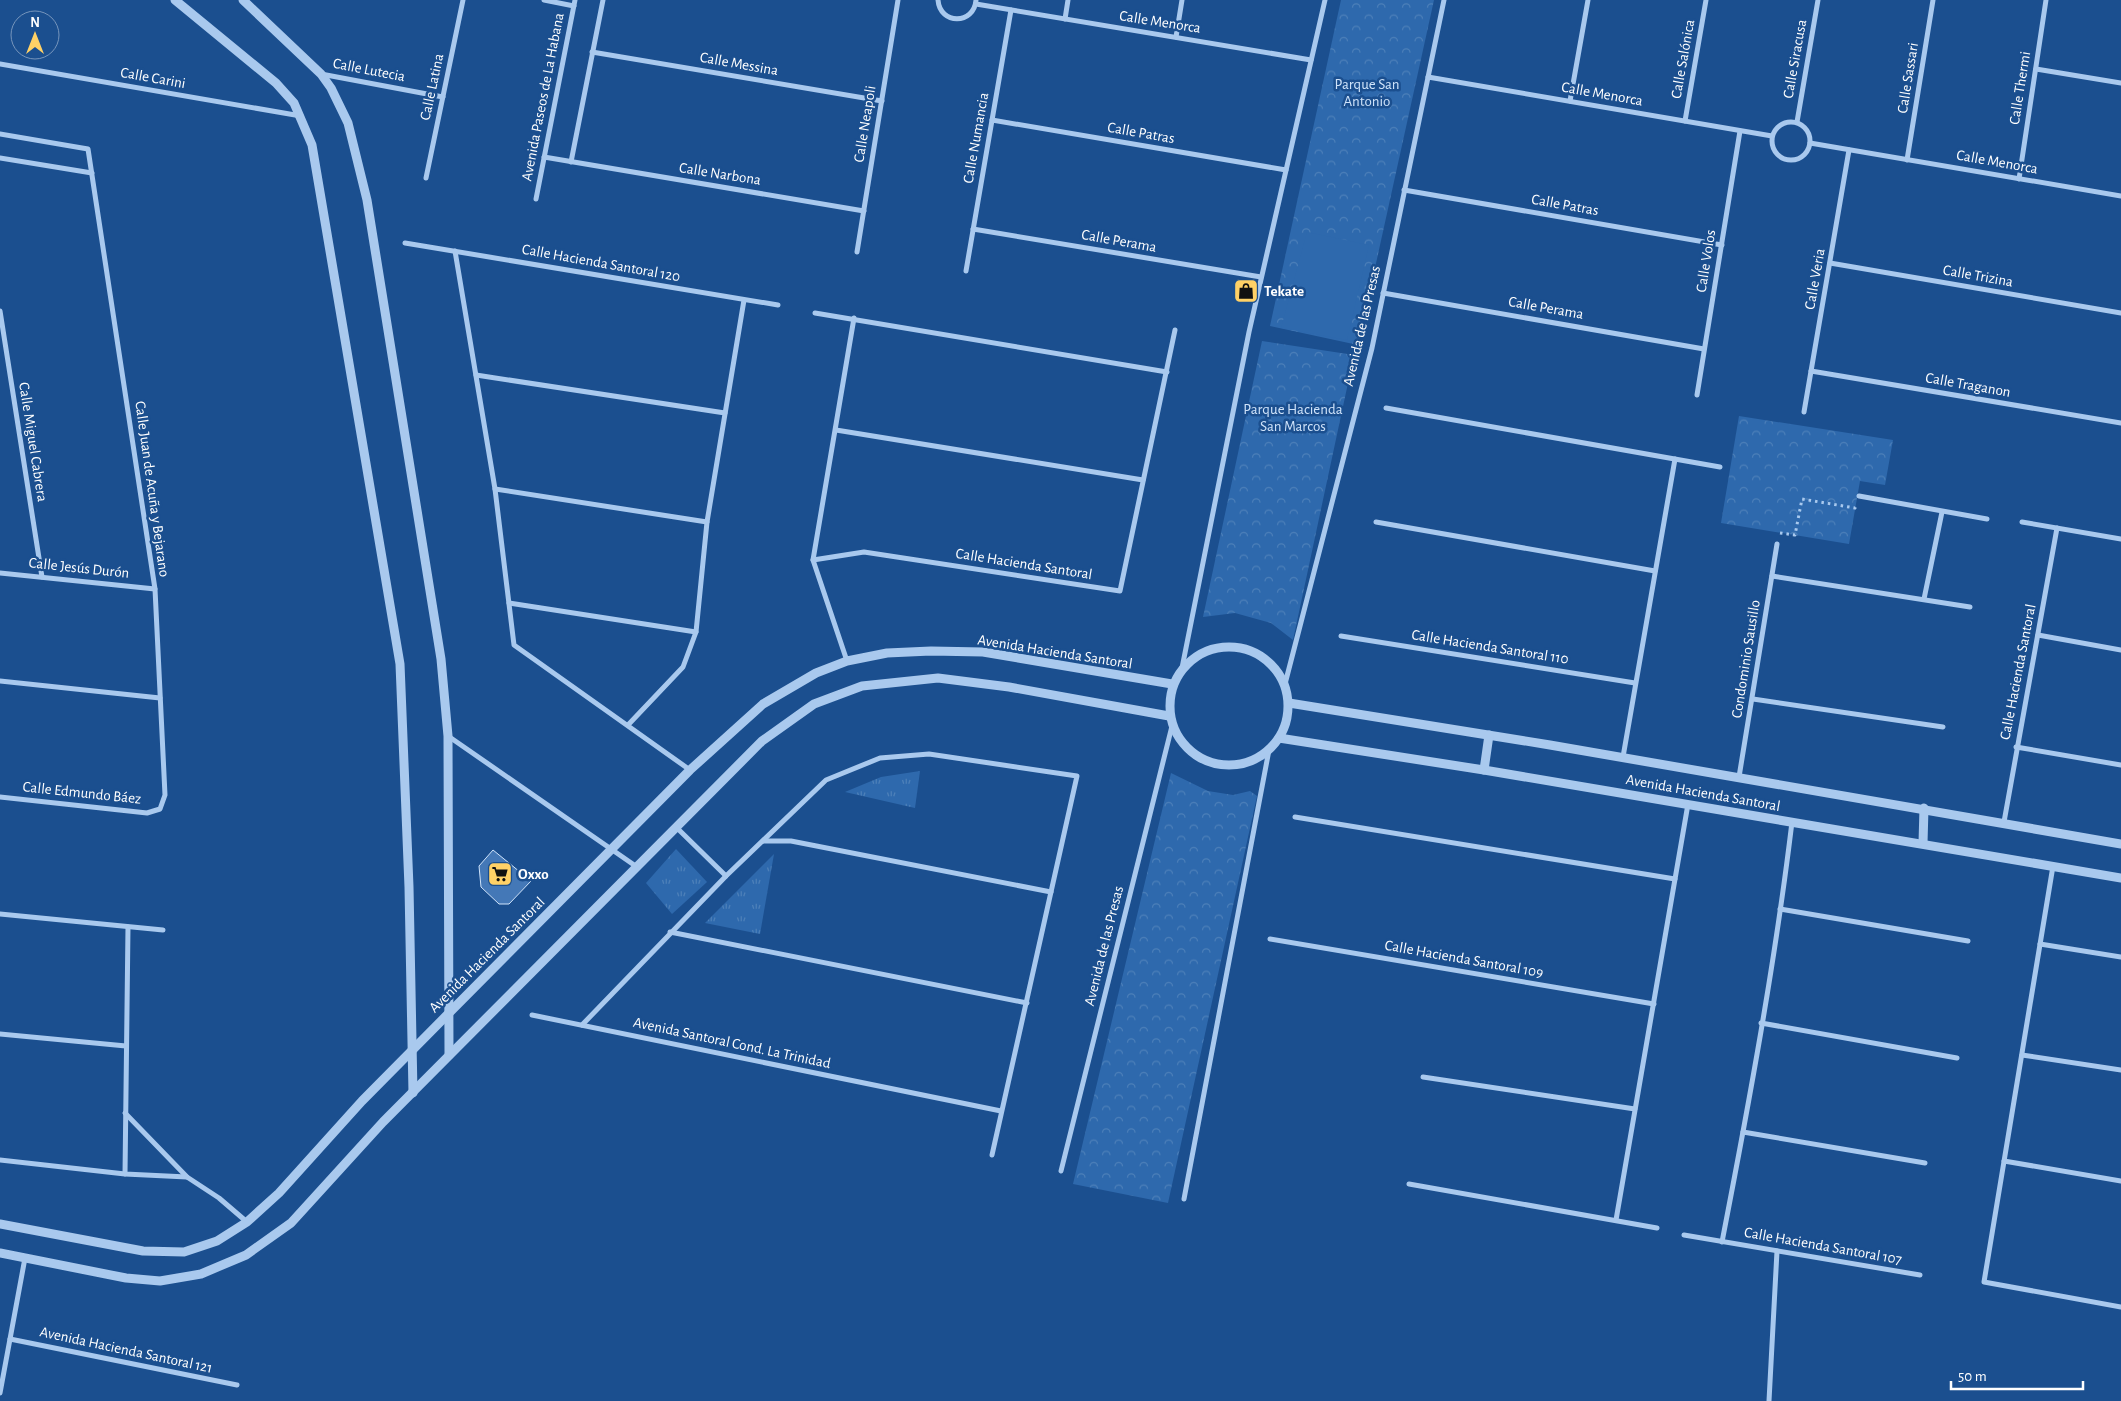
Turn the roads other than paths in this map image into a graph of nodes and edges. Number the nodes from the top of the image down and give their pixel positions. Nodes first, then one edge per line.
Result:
1 (175, 0) edge
2 (243, 0) edge
3 (462, 0) edge
4 (544, 0) edge
5 (603, 0) edge
6 (898, 0) edge
7 (938, 0) edge
8 (1068, 0) edge
9 (1182, 0) edge
10 (1325, 0) edge
11 (1444, 0) edge
12 (1588, 0) edge
13 (1706, 0) edge
14 (1818, 0) edge
15 (1933, 0) edge
16 (2046, 0) edge
17 (976, 2) edge
18 (575, 3) edge
19 (1011, 10) junction
20 (1064, 19) junction
21 (1176, 38) junction
22 (592, 52) junction
23 (1311, 60) junction
24 (0, 64) edge
25 (2036, 69) junction
26 (321, 74) junction
27 (1428, 77) junction
28 (2121, 82) edge
29 (443, 97) junction
30 (882, 101) junction
31 (1570, 101) junction
32 (301, 116) junction
33 (992, 120) junction
34 (1685, 121) junction
35 (1797, 122) junction
36 (1740, 131) junction
37 (0, 134) edge
38 (1772, 136) junction
39 (1810, 143) junction
40 (1849, 150) junction
41 (544, 157) junction
42 (0, 158) edge
43 (1907, 160) junction
44 (571, 162) junction
45 (1286, 170) junction
46 (92, 173) junction
47 (426, 178) dead end
48 (2018, 179) junction
49 (1404, 190) junction
50 (2121, 196) edge
51 (536, 199) dead end
52 (864, 211) junction
53 (973, 229) junction
54 (405, 243) dead end
55 (1722, 244) junction
56 (455, 251) junction
57 (857, 252) dead end
58 (1830, 263) junction
59 (966, 271) dead end
60 (1262, 277) junction
61 (1383, 292) junction
62 (744, 300) junction
63 (778, 306) dead end
64 (0, 311) edge
65 (815, 313) dead end
66 (2121, 313) edge
67 (854, 318) junction
68 (1175, 330) dead end
69 (1704, 349) junction
70 (1811, 370) junction
71 (1167, 372) junction
72 (476, 375) junction
73 (1697, 395) dead end
74 (1386, 408) dead end
75 (1804, 412) dead end
76 (725, 413) junction
77 (2121, 424) edge
78 (836, 430) junction
79 (1675, 459) junction
80 (1720, 467) dead end
81 (1143, 480) junction
82 (495, 489) junction
83 (1859, 496) road end
84 (1942, 512) junction
85 (1987, 519) dead end
86 (707, 522) junction
87 (1376, 522) dead end
88 (2022, 522) dead end
89 (2057, 528) junction
90 (2121, 539) edge
91 (1777, 544) road end
92 (813, 560) junction
93 (1655, 571) junction
94 (0, 573) edge
95 (1772, 576) junction
96 (42, 577) junction
97 (155, 589) junction
98 (1924, 599) junction
99 (509, 603) junction
100 (1970, 607) dead end
101 (696, 632) junction
102 (2038, 635) junction
103 (1341, 636) dead end
104 (2121, 650) edge
105 (847, 661) junction
106 (1182, 668) junction
107 (0, 681) edge
108 (1635, 683) junction
109 (1172, 684) junction
110 (1285, 684) junction
111 (160, 698) junction
112 (1753, 699) junction
113 (1289, 703) junction
114 (1169, 716) junction
115 (628, 725) junction
116 (1172, 726) junction
117 (1943, 727) dead end
118 (1489, 735) junction
119 (448, 736) junction
120 (1279, 738) junction
121 (2016, 747) junction
122 (1269, 750) junction
123 (1622, 757) junction
124 (2121, 765) edge
125 (690, 770) junction
126 (1484, 770) junction
127 (1739, 777) junction
128 (0, 797) edge
129 (1688, 804) junction
130 (1924, 808) junction
131 (160, 809) joint
132 (1295, 817) dead end
133 (1792, 822) junction
134 (2004, 822) junction
135 (676, 827) junction
136 (763, 840) junction
137 (1922, 844) junction
138 (2121, 844) edge
139 (612, 849) junction
140 (2053, 866) junction
141 (637, 867) junction
142 (726, 876) junction
143 (2121, 878) edge
144 (1675, 879) junction
145 (1051, 892) junction
146 (1780, 910) junction
147 (0, 914) edge
148 (128, 927) junction
149 (163, 930) dead end
150 (670, 932) junction
151 (1270, 939) dead end
152 (1968, 941) dead end
153 (2040, 944) junction
154 (2121, 957) edge
155 (1027, 1003) junction
156 (1654, 1004) junction
157 (448, 1012) junction
158 (532, 1015) dead end
159 (1761, 1023) junction
160 (582, 1025) junction
161 (0, 1034) edge
162 (126, 1046) junction
163 (411, 1051) junction
164 (449, 1055) junction
165 (2022, 1055) junction
166 (1957, 1058) dead end
167 (2121, 1070) edge
168 (1423, 1077) dead end
169 (413, 1093) junction
170 (1635, 1109) junction
171 (1001, 1112) junction
172 (125, 1113) junction
173 (1743, 1132) junction
174 (992, 1155) dead end
175 (0, 1160) edge
176 (2004, 1161) junction
177 (1925, 1163) dead end
178 (1061, 1171) dead end
179 (125, 1174) junction
180 (187, 1176) junction
181 (2121, 1181) edge
182 (1409, 1184) dead end
183 (1184, 1199) dead end
184 (1616, 1220) junction
185 (247, 1222) junction
186 (0, 1224) edge
187 (1657, 1228) dead end
188 (1684, 1235) dead end
189 (1722, 1242) junction
190 (1777, 1251) junction
191 (0, 1254) edge
192 (25, 1258) junction
193 (1920, 1276) dead end
194 (2121, 1307) edge
195 (10, 1339) junction
196 (236, 1385) dead end
197 (0, 1393) edge
198 (1769, 1401) edge

1 - 32 street
2 - 26 street
3 - 29 street, Calle Latina
4 - 18 street
5 - 22 street
6 - 30 street, Calle Neapoli
7 - 17 street
8 - 20 street
9 - 21 street
10 - 23 street
11 - 27 street, Avenida de las Presas
12 - 31 street
13 - 34 street, Calle Salónica
14 - 35 street, Calle Siracusa
15 - 43 street, Calle Sassari
16 - 25 street, Calle Thermi
17 - 19 street, Calle Menorca
18 - 41 street, Avenida Paseos de La Habana
19 - 20 street, Calle Menorca
19 - 33 street, Calle Numancia
20 - 21 street, Calle Menorca
21 - 23 street, Calle Menorca
22 - 30 street, Calle Messina
22 - 44 street
23 - 45 street
24 - 32 street, Calle Carini
25 - 28 street
25 - 48 street, Calle Thermi
26 - 29 street, Calle Lutecia
26 - 119 street
27 - 31 street, Calle Menorca
27 - 49 street, Avenida de las Presas
29 - 47 street, Calle Latina
30 - 52 street, Calle Neapoli
31 - 34 street, Calle Menorca
32 - 163 street
33 - 45 street, Calle Patras
33 - 53 street, Calle Numancia
34 - 36 street, Calle Menorca
35 - 38 street
35 - 39 street
36 - 38 street, Calle Menorca
36 - 55 street, Calle Volos
37 - 46 street, Calle Juan de Acuña y Bejarano
38 - 39 street
39 - 40 street, Calle Menorca
40 - 43 street, Calle Menorca
40 - 58 street, Calle Veria
41 - 44 street, Calle Narbona
41 - 51 street, Avenida Paseos de La Habana
42 - 46 street
43 - 48 street, Calle Menorca
44 - 52 street, Calle Narbona
45 - 60 street
46 - 97 street, Calle Juan de Acuña y Bejarano
48 - 50 street, Calle Menorca
49 - 55 street, Calle Patras
49 - 61 street, Avenida de las Presas
52 - 57 street, Calle Neapoli
53 - 59 street, Calle Numancia
53 - 60 street, Calle Perama
54 - 56 street, Calle Hacienda Santoral 120
55 - 69 street, Calle Volos
56 - 62 street, Calle Hacienda Santoral 120
56 - 72 street
58 - 66 street, Calle Trizina
58 - 70 street, Calle Veria
60 - 106 street
61 - 69 street, Calle Perama
61 - 110 street, Avenida de las Presas
62 - 63 street, Calle Hacienda Santoral 120
62 - 76 street
64 - 96 street, Calle Miguel Cabrera
65 - 67 street
67 - 71 street
67 - 78 street
68 - 71 street, Calle Hacienda Santoral
69 - 73 street, Calle Volos
70 - 75 street, Calle Veria
70 - 77 street, Calle Traganon
71 - 81 street, Calle Hacienda Santoral
72 - 76 street
72 - 82 street
74 - 79 street
76 - 86 street
78 - 81 street
78 - 92 street
79 - 80 street
79 - 93 street
81 - 92 street, Calle Hacienda Santoral
82 - 86 street
82 - 99 street
83 - 84 street
84 - 85 street
84 - 98 street
86 - 101 street
87 - 93 street
88 - 89 street
89 - 90 street
89 - 102 street, Calle Hacienda Santoral
91 - 95 street, Condominio Sausillo
92 - 105 street
93 - 108 street
94 - 96 street, Calle Jesús Durón
95 - 98 street
95 - 112 street, Condominio Sausillo
96 - 97 street, Calle Jesús Durón
97 - 111 street, Calle Juan de Acuña y Bejarano
98 - 100 street
99 - 101 street
99 - 115 street
101 - 115 street
102 - 104 street
102 - 121 street, Calle Hacienda Santoral
103 - 108 street, Calle Hacienda Santoral 110
105 - 109 street, Avenida Hacienda Santoral
105 - 125 street, Avenida Hacienda Santoral
106 - 109 street
106 - 110 street
107 - 111 street
108 - 123 street
109 - 114 street
110 - 113 street
111 - 131 street, Calle Juan de Acuña y Bejarano
112 - 117 street
112 - 127 street, Condominio Sausillo
113 - 118 street, Avenida Hacienda Santoral
113 - 120 street
114 - 116 street
114 - 135 street
115 - 125 street
116 - 122 street
116 - 178 street, Avenida de las Presas
118 - 123 street, Avenida Hacienda Santoral
118 - 126 street
119 - 139 street
119 - 157 street
120 - 122 street
120 - 126 street, Avenida Hacienda Santoral
121 - 124 street
121 - 134 street, Calle Hacienda Santoral
122 - 183 street
123 - 127 street, Avenida Hacienda Santoral
125 - 139 street, Avenida Hacienda Santoral
126 - 129 street, Avenida Hacienda Santoral
127 - 130 street, Avenida Hacienda Santoral
128 - 131 street, Calle Edmundo Báez
129 - 133 street, Avenida Hacienda Santoral
129 - 144 street
130 - 134 street, Avenida Hacienda Santoral
130 - 137 street
132 - 144 street
133 - 137 street, Avenida Hacienda Santoral
133 - 146 street, Calle Hacienda Santoral 107
134 - 138 street, Avenida Hacienda Santoral
135 - 141 street
135 - 142 street
136 - 142 street
136 - 145 street
136 - 145 street
137 - 140 street, Avenida Hacienda Santoral
139 - 141 street
139 - 157 street, Avenida Hacienda Santoral
140 - 143 street, Avenida Hacienda Santoral
140 - 153 street
141 - 164 street
142 - 150 street
144 - 156 street
145 - 155 street
146 - 152 street
146 - 159 street, Calle Hacienda Santoral 107
147 - 148 street
148 - 149 street
148 - 162 street
150 - 155 street
150 - 160 street
151 - 156 street, Calle Hacienda Santoral 109
153 - 154 street
153 - 165 street
155 - 171 street
156 - 170 street
157 - 163 street, Avenida Hacienda Santoral
157 - 164 street
158 - 160 street
159 - 166 street
159 - 173 street, Calle Hacienda Santoral 107
160 - 171 street, Avenida Santoral Cond. La Trinidad
161 - 162 street
162 - 172 street
163 - 169 street
163 - 185 street, Avenida Hacienda Santoral
164 - 169 street
165 - 167 street
165 - 176 street
168 - 170 street
169 - 192 street
170 - 184 street
171 - 174 street
172 - 179 street
172 - 180 street
173 - 177 street
173 - 189 street, Calle Hacienda Santoral 107
175 - 179 street
176 - 181 street
176 - 194 street
179 - 180 street
180 - 185 street
182 - 184 street
184 - 187 street
185 - 186 street, Avenida Hacienda Santoral
188 - 189 street, Calle Hacienda Santoral 107
189 - 190 street, Calle Hacienda Santoral 107
190 - 193 street, Calle Hacienda Santoral 107
190 - 198 street
191 - 192 street
192 - 195 street
195 - 196 street, Avenida Hacienda Santoral 121
195 - 197 street

